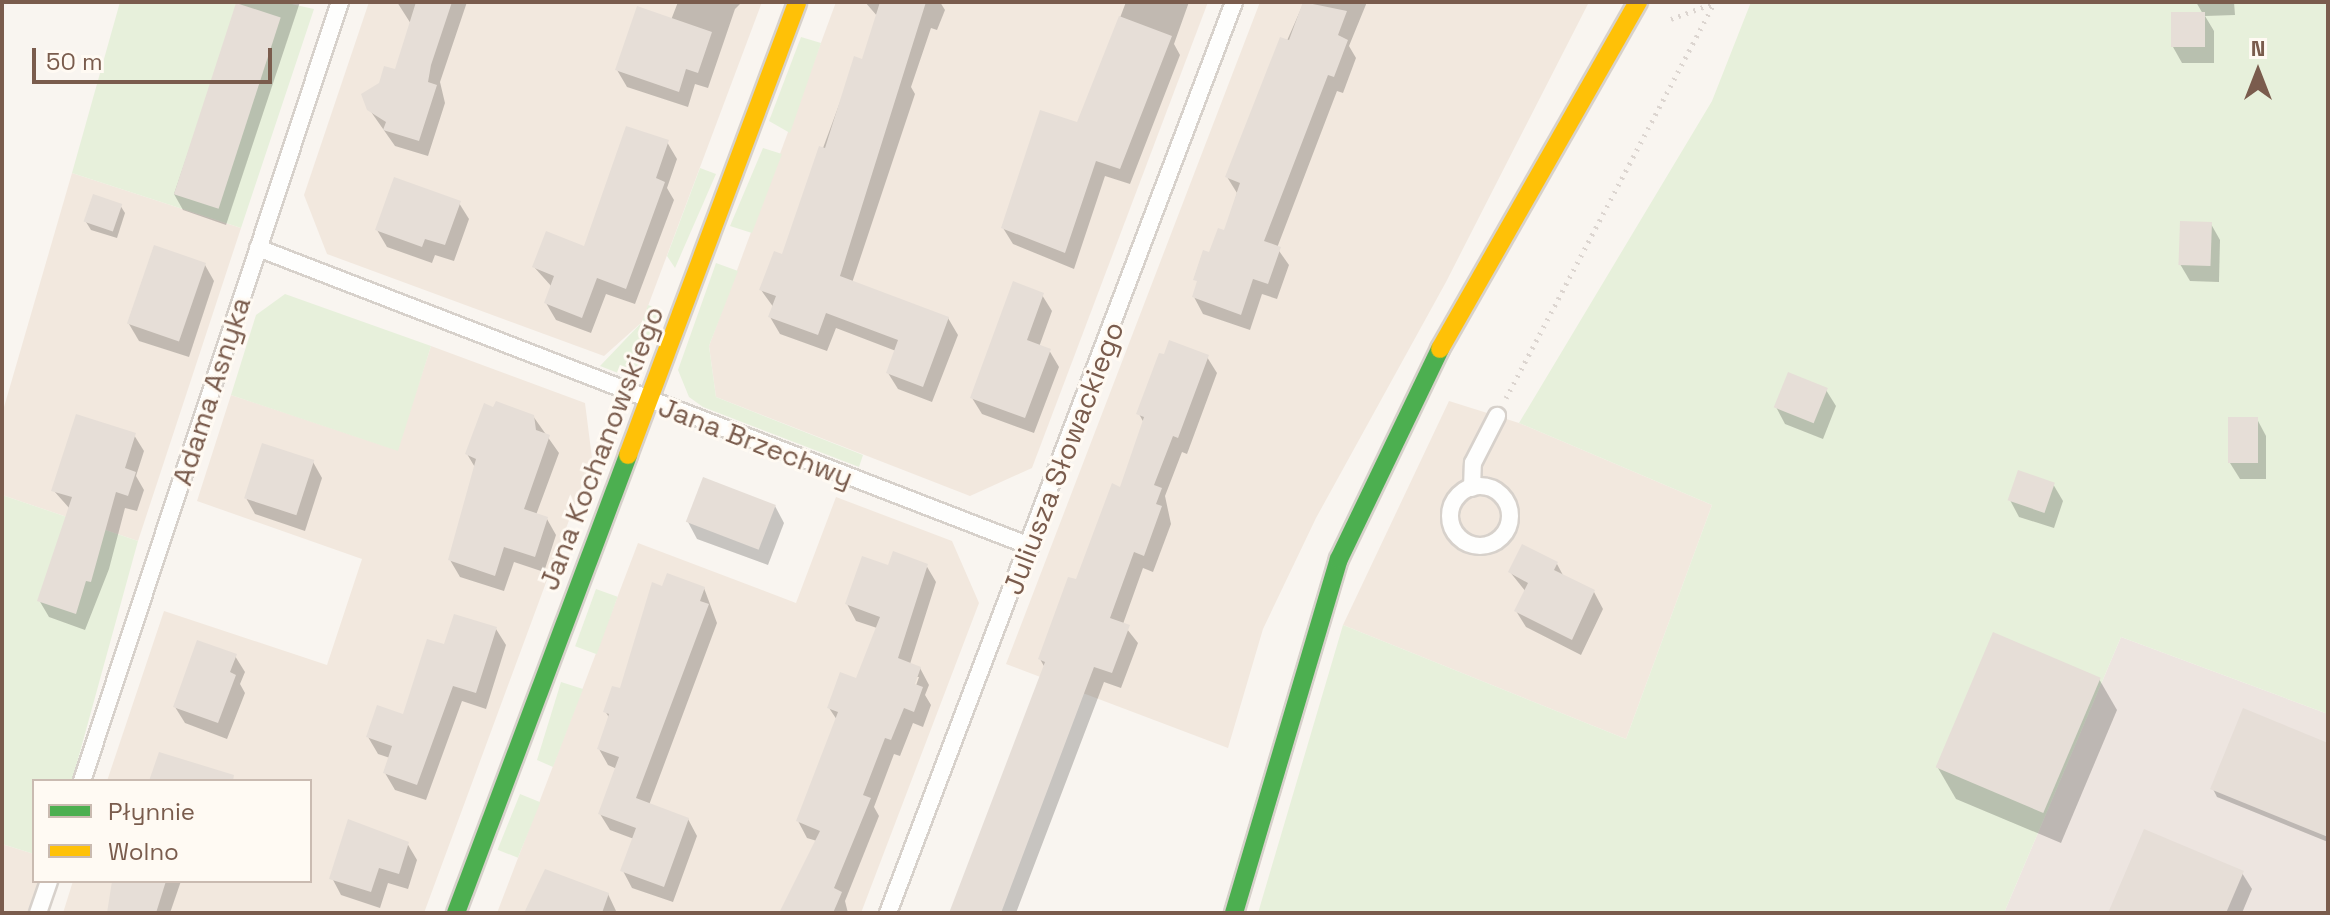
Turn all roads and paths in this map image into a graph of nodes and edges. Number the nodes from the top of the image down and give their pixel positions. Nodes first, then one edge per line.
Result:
1 (340, 2) edge
2 (797, 2) edge
3 (1234, 2) edge
4 (1638, 2) edge
5 (1679, 2) edge
6 (1715, 2) edge
7 (1661, 33) dead end
8 (258, 248) junction
9 (648, 401) junction
10 (1497, 416) joint
11 (1472, 488) dead end
12 (1030, 546) junction
13 (83, 779) edge
14 (48, 883) edge
15 (38, 913) edge
16 (456, 913) edge
17 (888, 913) edge
18 (1234, 913) edge

1 - 8 lane, Adama Asnyka
2 - 9 street, Jana Kochanowskiego
3 - 12 lane, Juliusza Słowackiego
4 - 18 street
5 - 7 path
6 - 10 path
8 - 9 lane, Jana Brzechwy
8 - 13 lane, Adama Asnyka
9 - 12 lane, Jana Brzechwy
9 - 16 street, Jana Kochanowskiego
10 - 11 lane
12 - 17 lane, Juliusza Słowackiego
14 - 15 lane

